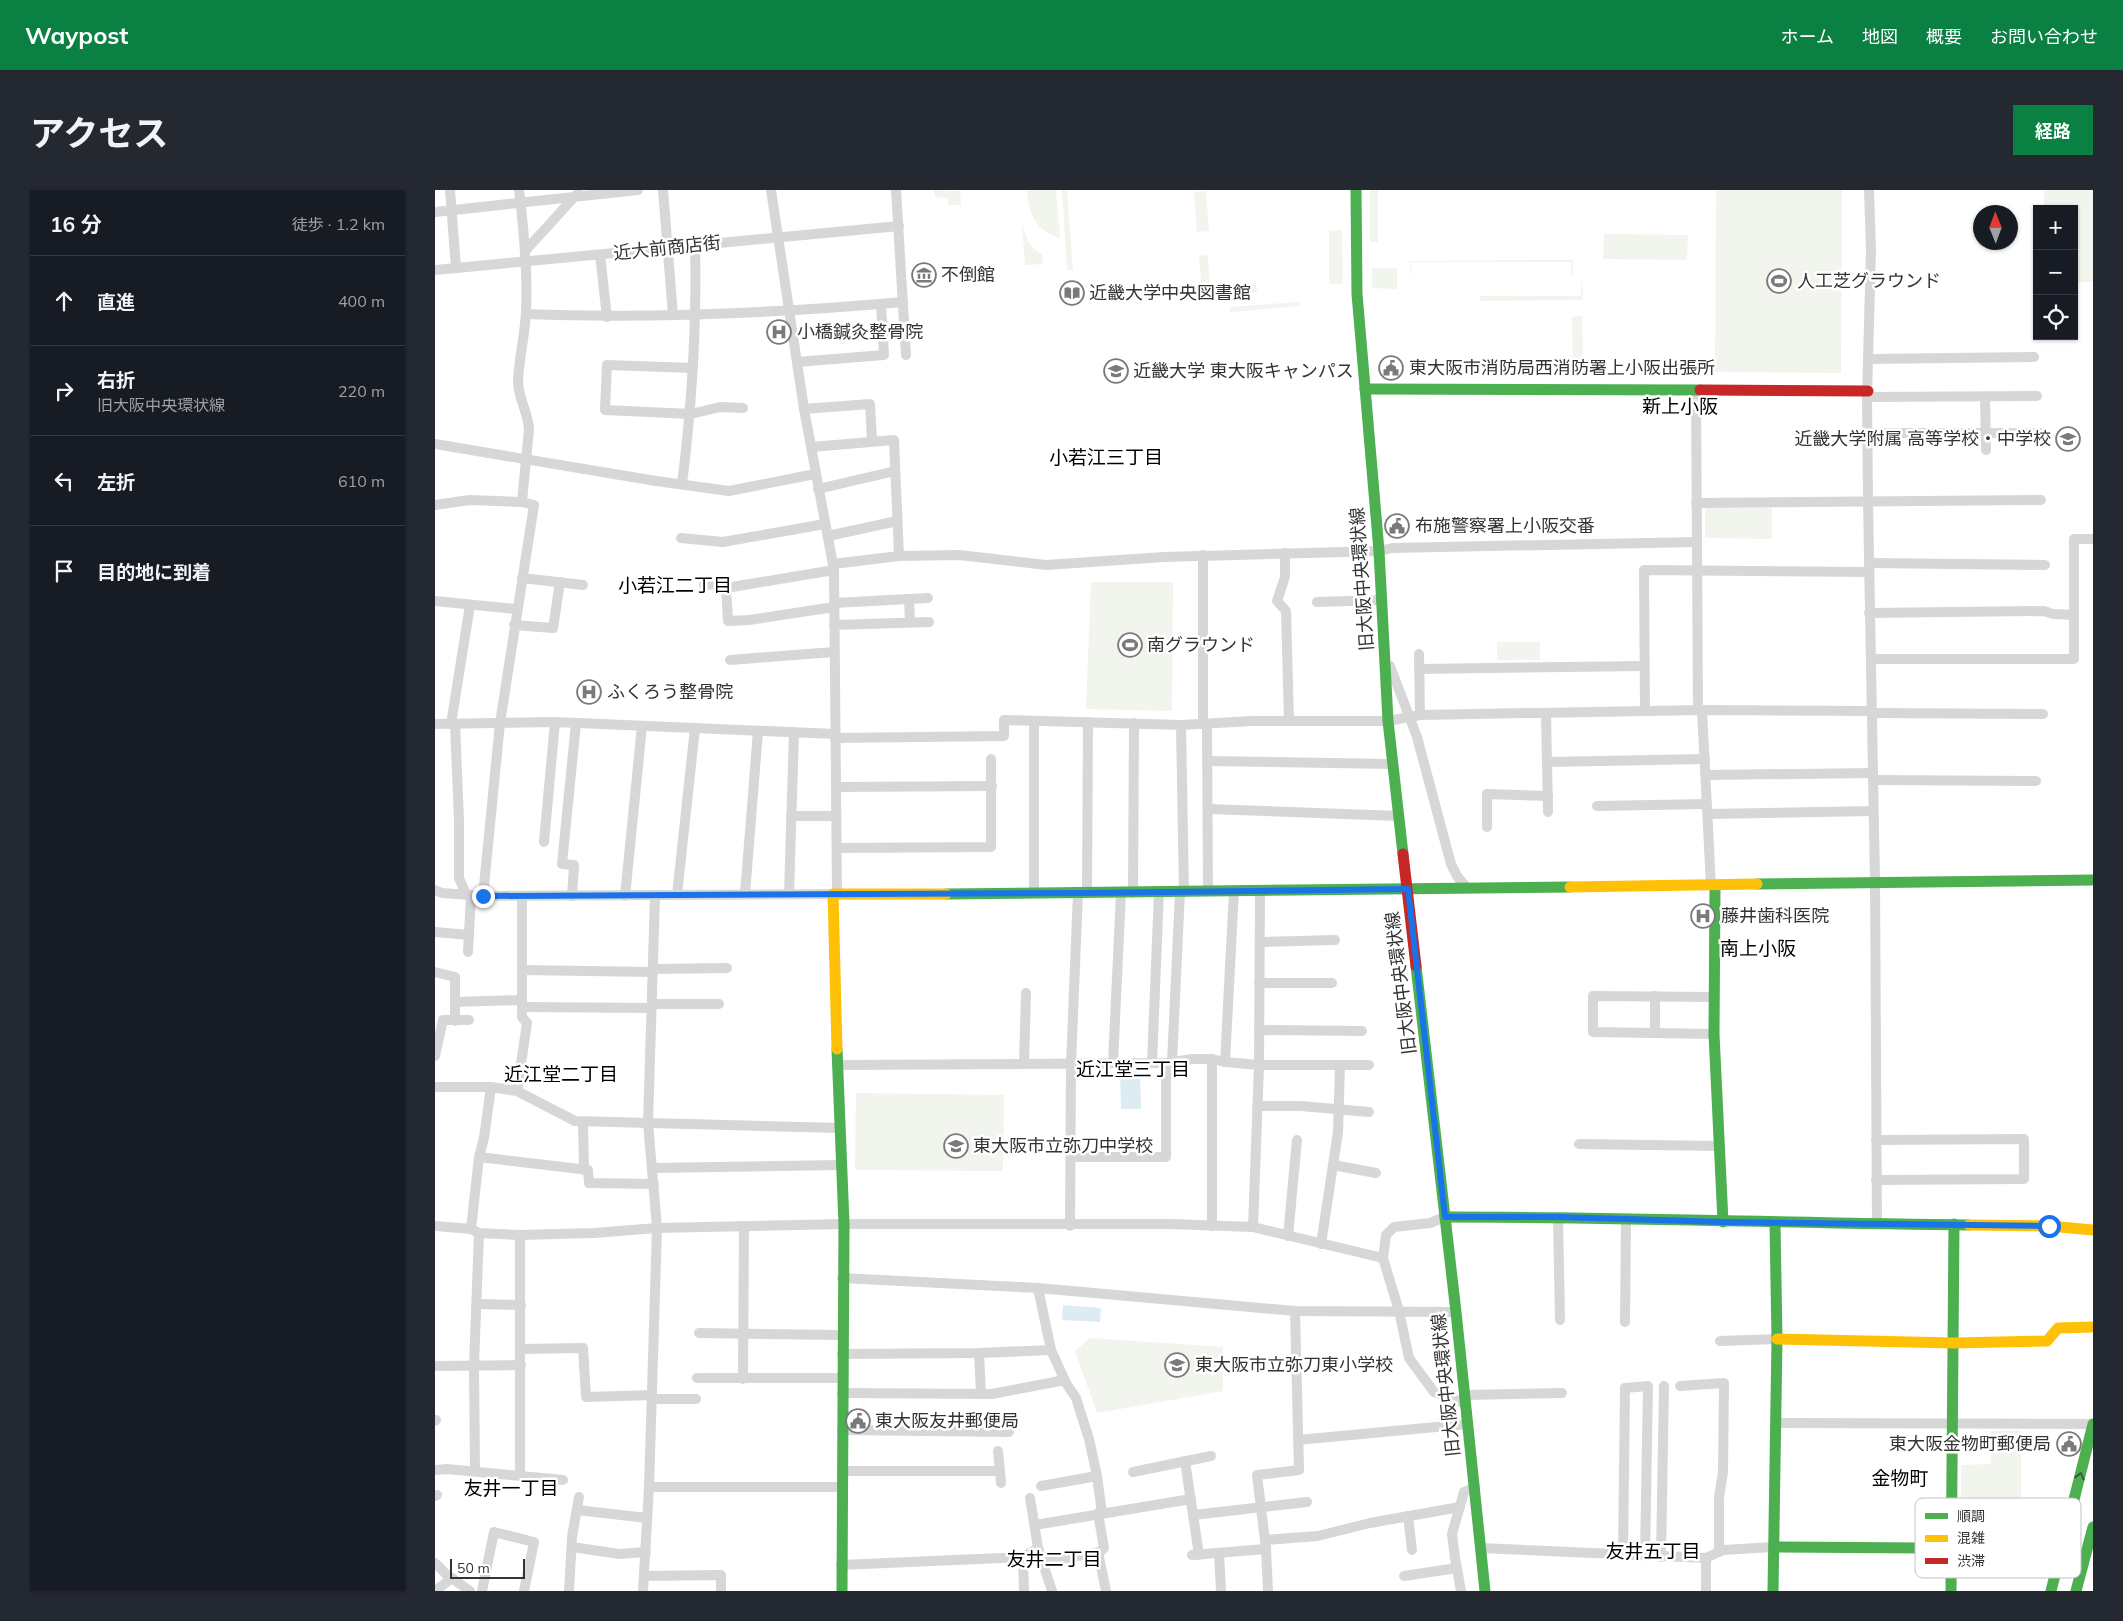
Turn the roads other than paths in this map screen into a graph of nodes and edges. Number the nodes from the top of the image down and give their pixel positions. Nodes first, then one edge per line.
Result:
1 (451, 190) edge
2 (519, 190) edge
3 (638, 190) edge
4 (663, 190) edge
5 (771, 190) edge
6 (896, 190) edge
7 (1357, 190) edge
8 (1869, 190) edge
9 (578, 193) edge
10 (520, 203) junction
11 (452, 210) junction
12 (435, 212) edge
13 (899, 226) junction
14 (777, 237) junction
15 (695, 246) junction
16 (667, 248) junction
17 (526, 250) junction
18 (600, 254) junction
19 (527, 262) junction
20 (457, 268) junction
21 (435, 270) edge
22 (903, 302) junction
23 (881, 304) junction
24 (789, 309) junction
25 (526, 314) junction
26 (696, 315) junction
27 (673, 316) junction
28 (607, 317) junction
29 (906, 355) dead end
30 (2035, 357) dead end
31 (1868, 359) junction
32 (797, 362) junction
33 (693, 368) junction
34 (1365, 389) junction
35 (1696, 391) junction
36 (1867, 394) junction
37 (1985, 396) junction
38 (2037, 396) dead end
39 (743, 408) dead end
40 (804, 409) junction
41 (691, 414) junction
42 (1867, 433) junction
43 (1986, 433) junction
44 (2039, 433) dead end
45 (872, 441) junction
46 (435, 444) edge
47 (812, 448) junction
48 (1986, 450) dead end
49 (527, 459) junction
50 (895, 471) junction
51 (815, 474) junction
52 (682, 484) junction
53 (818, 489) junction
54 (2041, 500) dead end
55 (1868, 501) junction
56 (522, 502) junction
57 (1696, 503) junction
58 (435, 505) edge
59 (897, 521) junction
60 (825, 524) junction
61 (827, 536) junction
62 (681, 538) dead end
63 (2093, 539) edge
64 (1697, 542) junction
65 (1379, 551) junction
66 (1285, 553) junction
67 (1203, 555) junction
68 (899, 556) junction
69 (2045, 566) dead end
70 (833, 567) junction
71 (1869, 568) junction
72 (1697, 570) junction
73 (522, 578) junction
74 (560, 582) junction
75 (583, 585) dead end
76 (704, 585) dead end
77 (726, 588) junction
78 (928, 598) dead end
79 (909, 599) junction
80 (1381, 600) junction
81 (435, 601) edge
82 (1317, 602) dead end
83 (470, 604) junction
84 (834, 605) junction
85 (517, 609) junction
86 (1869, 613) junction
87 (2074, 615) junction
88 (910, 622) junction
89 (929, 622) dead end
90 (514, 624) junction
91 (835, 625) junction
92 (1384, 651) junction
93 (834, 652) junction
94 (1419, 654) dead end
95 (1871, 659) junction
96 (730, 660) dead end
97 (1644, 666) junction
98 (1419, 669) junction
99 (1699, 710) junction
100 (1645, 711) junction
101 (1872, 712) junction
102 (1546, 713) junction
103 (1420, 714) junction
104 (2043, 714) dead end
105 (1409, 718) junction
106 (1034, 721) junction
107 (1289, 721) junction
108 (1388, 721) junction
109 (555, 722) junction
110 (1087, 722) junction
111 (500, 723) junction
112 (576, 723) junction
113 (1134, 723) junction
114 (435, 724) edge
115 (453, 724) junction
116 (1181, 724) junction
117 (1205, 724) junction
118 (642, 726) junction
119 (695, 728) junction
120 (759, 731) junction
121 (794, 732) junction
122 (835, 736) junction
123 (991, 759) dead end
124 (1705, 759) junction
125 (1207, 761) junction
126 (1547, 762) junction
127 (1393, 764) junction
128 (1706, 775) junction
129 (1873, 777) junction
130 (2036, 781) dead end
131 (991, 786) junction
132 (836, 787) junction
133 (1548, 796) junction
134 (1597, 806) dead end
135 (1209, 809) junction
136 (1708, 809) junction
137 (1873, 811) junction
138 (1548, 812) dead end
139 (791, 816) junction
140 (836, 816) junction
141 (1399, 816) junction
142 (1487, 827) dead end
143 (544, 842) dead end
144 (837, 848) junction
145 (2093, 880) edge
146 (1875, 882) junction
147 (1713, 886) junction
148 (1467, 888) junction
149 (1408, 889) junction
150 (435, 890) edge
151 (1208, 891) junction
152 (1234, 891) junction
153 (1260, 891) junction
154 (1159, 892) junction
155 (1182, 892) junction
156 (835, 893) junction
157 (1034, 893) junction
158 (1082, 893) junction
159 (1127, 893) junction
160 (745, 894) junction
161 (789, 894) junction
162 (469, 895) junction
163 (677, 895) junction
164 (483, 896) junction
165 (522, 896) junction
166 (572, 896) junction
167 (625, 896) junction
168 (655, 896) junction
169 (435, 932) edge
170 (469, 935) junction
171 (1335, 940) dead end
172 (1260, 942) junction
173 (468, 952) dead end
174 (727, 968) dead end
175 (522, 970) junction
176 (653, 970) junction
177 (435, 972) edge
178 (1259, 983) junction
179 (1332, 983) dead end
180 (1026, 993) dead end
181 (1655, 996) junction
182 (1713, 997) junction
183 (455, 1002) junction
184 (522, 1004) junction
185 (719, 1004) dead end
186 (652, 1006) junction
187 (469, 1020) dead end
188 (455, 1021) junction
189 (1259, 1030) junction
190 (1362, 1031) dead end
191 (1655, 1033) junction
192 (1714, 1034) junction
193 (435, 1056) edge
194 (1212, 1058) junction
195 (1225, 1062) junction
196 (1113, 1063) junction
197 (1152, 1063) junction
198 (1169, 1063) junction
199 (1024, 1064) junction
200 (1071, 1064) junction
201 (837, 1065) junction
202 (1259, 1065) junction
203 (1340, 1065) junction
204 (1369, 1065) dead end
205 (435, 1087) edge
206 (491, 1087) junction
207 (517, 1091) junction
208 (1257, 1106) junction
209 (1338, 1111) junction
210 (1369, 1112) dead end
211 (583, 1122) junction
212 (649, 1123) junction
213 (839, 1128) junction
214 (1297, 1140) dead end
215 (1876, 1140) junction
216 (1579, 1144) dead end
217 (1719, 1146) junction
218 (479, 1157) junction
219 (1071, 1157) junction
220 (840, 1165) junction
221 (1333, 1165) junction
222 (653, 1168) junction
223 (585, 1170) junction
224 (1376, 1173) dead end
225 (1877, 1180) junction
226 (654, 1184) junction
227 (1445, 1217) junction
228 (1558, 1217) junction
229 (1626, 1219) junction
230 (1723, 1222) junction
231 (1775, 1222) junction
232 (1877, 1223) junction
233 (843, 1224) junction
234 (1954, 1224) junction
235 (435, 1226) edge
236 (744, 1226) junction
237 (1070, 1226) junction
238 (1212, 1226) junction
239 (1253, 1227) junction
240 (657, 1228) junction
241 (2093, 1230) edge
242 (475, 1231) junction
243 (521, 1234) junction
244 (1287, 1236) junction
245 (1321, 1244) junction
246 (1383, 1258) junction
247 (842, 1278) junction
248 (1038, 1288) junction
249 (477, 1304) junction
250 (521, 1305) junction
251 (1295, 1311) junction
252 (1399, 1311) junction
253 (1456, 1312) junction
254 (1560, 1320) dead end
255 (1625, 1322) dead end
256 (2093, 1327) edge
257 (699, 1333) dead end
258 (743, 1335) junction
259 (842, 1335) junction
260 (1777, 1339) junction
261 (1720, 1341) dead end
262 (1954, 1343) junction
263 (521, 1349) junction
264 (1051, 1350) junction
265 (979, 1353) junction
266 (842, 1354) junction
267 (474, 1365) junction
268 (521, 1365) junction
269 (435, 1366) edge
270 (697, 1378) dead end
271 (842, 1378) junction
272 (743, 1379) junction
273 (1065, 1380) junction
274 (1664, 1386) dead end
275 (1680, 1386) dead end
276 (842, 1393) junction
277 (1562, 1393) dead end
278 (981, 1394) junction
279 (652, 1397) junction
280 (696, 1399) dead end
281 (1466, 1400) junction
282 (1776, 1423) junction
283 (1468, 1424) junction
284 (1953, 1424) junction
285 (2093, 1424) edge
286 (842, 1430) junction
287 (1009, 1432) dead end
288 (1298, 1440) junction
289 (998, 1451) dead end
290 (1211, 1456) dead end
291 (1185, 1461) junction
292 (435, 1470) edge
293 (842, 1470) junction
294 (1000, 1471) junction
295 (475, 1472) junction
296 (1133, 1472) dead end
297 (519, 1476) junction
298 (1097, 1476) junction
299 (563, 1480) dead end
300 (1001, 1483) dead end
301 (1041, 1486) dead end
302 (649, 1487) junction
303 (1475, 1487) junction
304 (842, 1488) junction
305 (579, 1497) dead end
306 (1030, 1498) dead end
307 (1952, 1498) edge
308 (2075, 1498) edge
309 (1191, 1499) junction
310 (1307, 1502) dead end
311 (1261, 1507) junction
312 (1460, 1507) junction
313 (577, 1510) junction
314 (1100, 1513) junction
315 (1193, 1515) junction
316 (1408, 1516) junction
317 (647, 1518) junction
318 (1035, 1525) junction
319 (2093, 1527) edge
320 (1265, 1545) junction
321 (572, 1547) junction
322 (1774, 1547) junction
323 (1915, 1547) edge
324 (1038, 1548) junction
325 (1481, 1548) junction
326 (1412, 1550) dead end
327 (646, 1552) junction
328 (1098, 1552) junction
329 (1719, 1552) junction
330 (1219, 1553) junction
331 (1623, 1555) junction
332 (1645, 1556) junction
333 (1023, 1557) junction
334 (1661, 1557) junction
335 (1705, 1558) junction
336 (1043, 1562) junction
337 (435, 1563) edge
338 (841, 1565) junction
339 (1457, 1568) junction
340 (2081, 1572) edge
341 (644, 1576) junction
342 (1403, 1576) dead end
343 (453, 1578) junction
344 (1951, 1578) edge
345 (2054, 1578) edge
346 (2079, 1578) edge
347 (435, 1591) edge
348 (470, 1591) edge
349 (482, 1591) edge
350 (524, 1591) edge
351 (569, 1591) edge
352 (643, 1591) edge
353 (721, 1591) edge
354 (842, 1591) edge
355 (1024, 1591) edge
356 (1052, 1591) edge
357 (1106, 1591) edge
358 (1221, 1591) edge
359 (1268, 1591) edge
360 (1461, 1591) edge
361 (1485, 1591) edge
362 (1706, 1591) edge
363 (1773, 1591) edge
364 (1951, 1591) edge
365 (2051, 1591) edge
366 (2076, 1591) edge

1 - 11 street
2 - 10 street
3 - 9 street
4 - 16 street
5 - 14 street
6 - 13 street
7 - 34 street, 旧大阪中央環状線
8 - 31 street
9 - 10 street
9 - 17 street
10 - 11 street
10 - 17 street
11 - 12 street
11 - 20 street
13 - 14 street, 近大前商店街
13 - 22 street
14 - 15 street, 近大前商店街
14 - 24 street
15 - 16 street, 近大前商店街
15 - 26 street
16 - 18 street, 近大前商店街
16 - 27 street
17 - 19 street
18 - 19 street, 近大前商店街
18 - 28 street
19 - 20 street, 近大前商店街
19 - 25 street
20 - 21 street, 近大前商店街
22 - 23 street
22 - 29 street
23 - 24 street
23 - 32 street
24 - 26 street
24 - 32 street
25 - 28 street
25 - 49 street
26 - 27 street
26 - 33 street
27 - 28 street
30 - 31 street
31 - 36 street
32 - 40 street
33 - 41 street
33 - 41 street
34 - 35 street
34 - 65 street, 旧大阪中央環状線
35 - 36 street
35 - 57 street
36 - 37 street
36 - 42 street
37 - 38 street
37 - 43 street
39 - 41 street
40 - 45 street
40 - 47 street
41 - 52 street
42 - 43 street
42 - 55 street
43 - 44 street
43 - 48 street
45 - 47 street
45 - 50 street
46 - 49 street
47 - 51 street
49 - 52 street
49 - 56 street
50 - 53 street
50 - 59 street
51 - 52 street
51 - 53 street
53 - 60 street
54 - 55 street
55 - 57 street
55 - 71 street
56 - 58 street
56 - 73 street
57 - 64 street
59 - 61 street
59 - 68 street
60 - 61 street
60 - 62 street
61 - 70 street
63 - 87 street
64 - 65 street
64 - 72 street
65 - 66 street
65 - 80 street, 旧大阪中央環状線
66 - 67 street
66 - 107 street
67 - 68 street
67 - 117 street
68 - 70 street
69 - 71 street
70 - 77 street
70 - 84 street
71 - 72 street
71 - 86 street
72 - 97 street
72 - 99 street
73 - 74 street
73 - 85 street
74 - 75 street
74 - 90 street
76 - 77 street
77 - 84 street
78 - 79 street
79 - 84 street
79 - 88 street
80 - 82 street
80 - 92 street, 旧大阪中央環状線
81 - 83 street
83 - 85 street
83 - 115 street
84 - 91 street
85 - 90 street
86 - 87 street
86 - 95 street
87 - 95 street
88 - 89 street
88 - 91 street
90 - 111 street
91 - 93 street
92 - 105 street
92 - 108 street, 旧大阪中央環状線
93 - 96 street
93 - 122 street
94 - 98 street
95 - 101 street
97 - 98 street
97 - 100 street
98 - 103 street
99 - 100 street
99 - 101 street
99 - 124 street
100 - 102 street
101 - 104 street
101 - 129 street
102 - 103 street
102 - 126 street
103 - 105 street
105 - 108 street
105 - 148 street
106 - 110 street
106 - 122 street
106 - 157 street
107 - 108 street
107 - 117 street
108 - 127 street, 旧大阪中央環状線
109 - 111 street
109 - 112 street
109 - 143 street
110 - 113 street
110 - 158 street
111 - 115 street
111 - 164 street
112 - 118 street
112 - 166 street
113 - 116 street
113 - 159 street
114 - 115 street
115 - 162 street
116 - 117 street
116 - 155 street
117 - 125 street
118 - 119 street
118 - 167 street
119 - 120 street
119 - 163 street
120 - 121 street
120 - 160 street
121 - 122 street
121 - 139 street
122 - 132 street
123 - 131 street
124 - 126 street
124 - 128 street
125 - 127 street
125 - 135 street
126 - 133 street
127 - 141 street, 旧大阪中央環状線
128 - 129 street
128 - 136 street
129 - 130 street
129 - 137 street
131 - 132 street
131 - 144 street
132 - 140 street
133 - 138 street
133 - 142 street
134 - 136 street
135 - 141 street
135 - 151 street
136 - 137 street
136 - 147 street
137 - 146 street
139 - 140 street
139 - 161 street
140 - 144 street
141 - 149 street, 旧大阪中央環状線
144 - 156 street
145 - 146 street
146 - 147 street
146 - 215 street
147 - 148 street
147 - 182 street
148 - 149 street
149 - 153 street
149 - 227 street, 旧大阪中央環状線
150 - 162 street
151 - 152 street
151 - 155 street
152 - 153 street
152 - 195 street
153 - 172 street
154 - 155 street
154 - 159 street
154 - 197 street
155 - 198 street
156 - 157 street
156 - 161 street
156 - 201 street
157 - 158 street
158 - 159 street
158 - 200 street
159 - 196 street
160 - 161 street
160 - 163 street
162 - 164 street
162 - 170 street
163 - 168 street
164 - 165 street
165 - 166 street
165 - 175 street
166 - 167 street
167 - 168 street
168 - 176 street
169 - 170 street
170 - 173 street
171 - 172 street
172 - 178 street
174 - 176 street
175 - 176 street
175 - 184 street
176 - 186 street
177 - 183 street
178 - 179 street
178 - 189 street
180 - 199 street
181 - 182 street
181 - 191 street
181 - 191 street
182 - 192 street
183 - 184 street
183 - 188 street
184 - 186 street
184 - 207 street
185 - 186 street
186 - 212 street
187 - 188 street
188 - 193 street
189 - 190 street
189 - 202 street
191 - 192 street
192 - 217 street
194 - 195 street
194 - 198 street
194 - 238 street
195 - 202 street
196 - 197 street
196 - 200 street
197 - 198 street
198 - 219 street
199 - 200 street
199 - 201 street
200 - 219 street
201 - 213 street
202 - 203 street
202 - 208 street
203 - 204 street
203 - 209 street
205 - 206 street
206 - 207 street
206 - 218 street
207 - 211 street
208 - 209 street
208 - 239 street
209 - 210 street
209 - 221 street
211 - 212 street
211 - 223 street
212 - 213 street
212 - 222 street
213 - 220 street
214 - 244 street
215 - 225 street
215 - 225 street
216 - 217 street
217 - 230 street
218 - 223 street
218 - 242 street
219 - 237 street
220 - 222 street
220 - 233 street
221 - 224 street
221 - 245 street
222 - 226 street
223 - 226 street
225 - 232 street
226 - 240 street
227 - 228 street
227 - 246 street
227 - 253 street, 旧大阪中央環状線
228 - 229 street
228 - 254 street
229 - 230 street
229 - 255 street
230 - 231 street
231 - 232 street
231 - 260 street
232 - 234 street
233 - 236 street
233 - 237 street
233 - 247 street
234 - 241 street
234 - 262 street
235 - 242 street
236 - 240 street
236 - 258 street
237 - 238 street
238 - 239 street
239 - 244 street
240 - 243 street
240 - 279 street
242 - 243 street
242 - 249 street
243 - 250 street
244 - 245 street
245 - 246 street
246 - 252 street
247 - 248 street
247 - 259 street
248 - 251 street
248 - 264 street
249 - 250 street
249 - 267 street
250 - 263 street
251 - 252 street
251 - 288 street
252 - 253 street
252 - 281 street
253 - 281 street, 旧大阪中央環状線
256 - 262 street
257 - 258 street
258 - 259 street
258 - 272 street
259 - 266 street
260 - 261 street
260 - 262 street
260 - 282 street
262 - 284 street
263 - 268 street
263 - 279 street
264 - 265 street
264 - 273 street
265 - 266 street
265 - 278 street
266 - 271 street
267 - 268 street
267 - 269 street
267 - 295 street
268 - 297 street
270 - 272 street
271 - 272 street
271 - 276 street
273 - 278 street
273 - 298 street
274 - 334 street
275 - 329 street
276 - 278 street
276 - 286 street
277 - 281 street
279 - 280 street
279 - 302 street
281 - 283 street, 旧大阪中央環状線
282 - 284 street
282 - 322 street
283 - 288 street
283 - 303 street, 旧大阪中央環状線
284 - 285 street
284 - 307 street
308 -> 285 street
286 - 287 street
286 - 293 street
288 - 311 street
289 - 294 street
290 - 291 street
291 - 296 street
291 - 309 street
292 - 295 street
293 - 294 street
293 - 304 street
294 - 300 street
295 - 297 street
297 - 299 street
298 - 301 street
298 - 314 street
302 - 304 street
302 - 317 street
303 - 312 street
303 - 325 street, 旧大阪中央環状線
304 - 338 street
305 - 313 street
306 - 318 street
309 - 314 street
309 - 315 street
310 - 311 street
311 - 315 street
311 - 320 street
312 - 316 street
312 - 339 street
313 - 317 street
313 - 321 street
314 - 318 street
314 - 328 street
315 - 330 street
316 - 320 street
316 - 326 street
317 - 327 street
318 - 324 street
319 - 340 street
320 - 330 street
320 - 359 street
321 - 327 street
321 - 351 street
322 - 323 street
322 - 329 street
322 - 363 street
324 - 333 street
324 - 336 street
325 - 331 street
325 - 361 street, 旧大阪中央環状線
327 - 341 street
328 - 336 street
328 - 357 street
329 - 335 street
330 - 358 street
331 - 332 street
331 - 332 street
332 - 334 street
333 - 338 street
333 - 355 street
334 - 335 street
335 - 362 street
336 - 356 street
337 - 343 street
338 - 354 street
339 - 342 street
339 - 360 street
341 - 352 street
341 - 353 street
343 - 347 street
343 - 348 street
344 - 364 street
345 - 365 street
346 - 366 street
349 - 350 street

